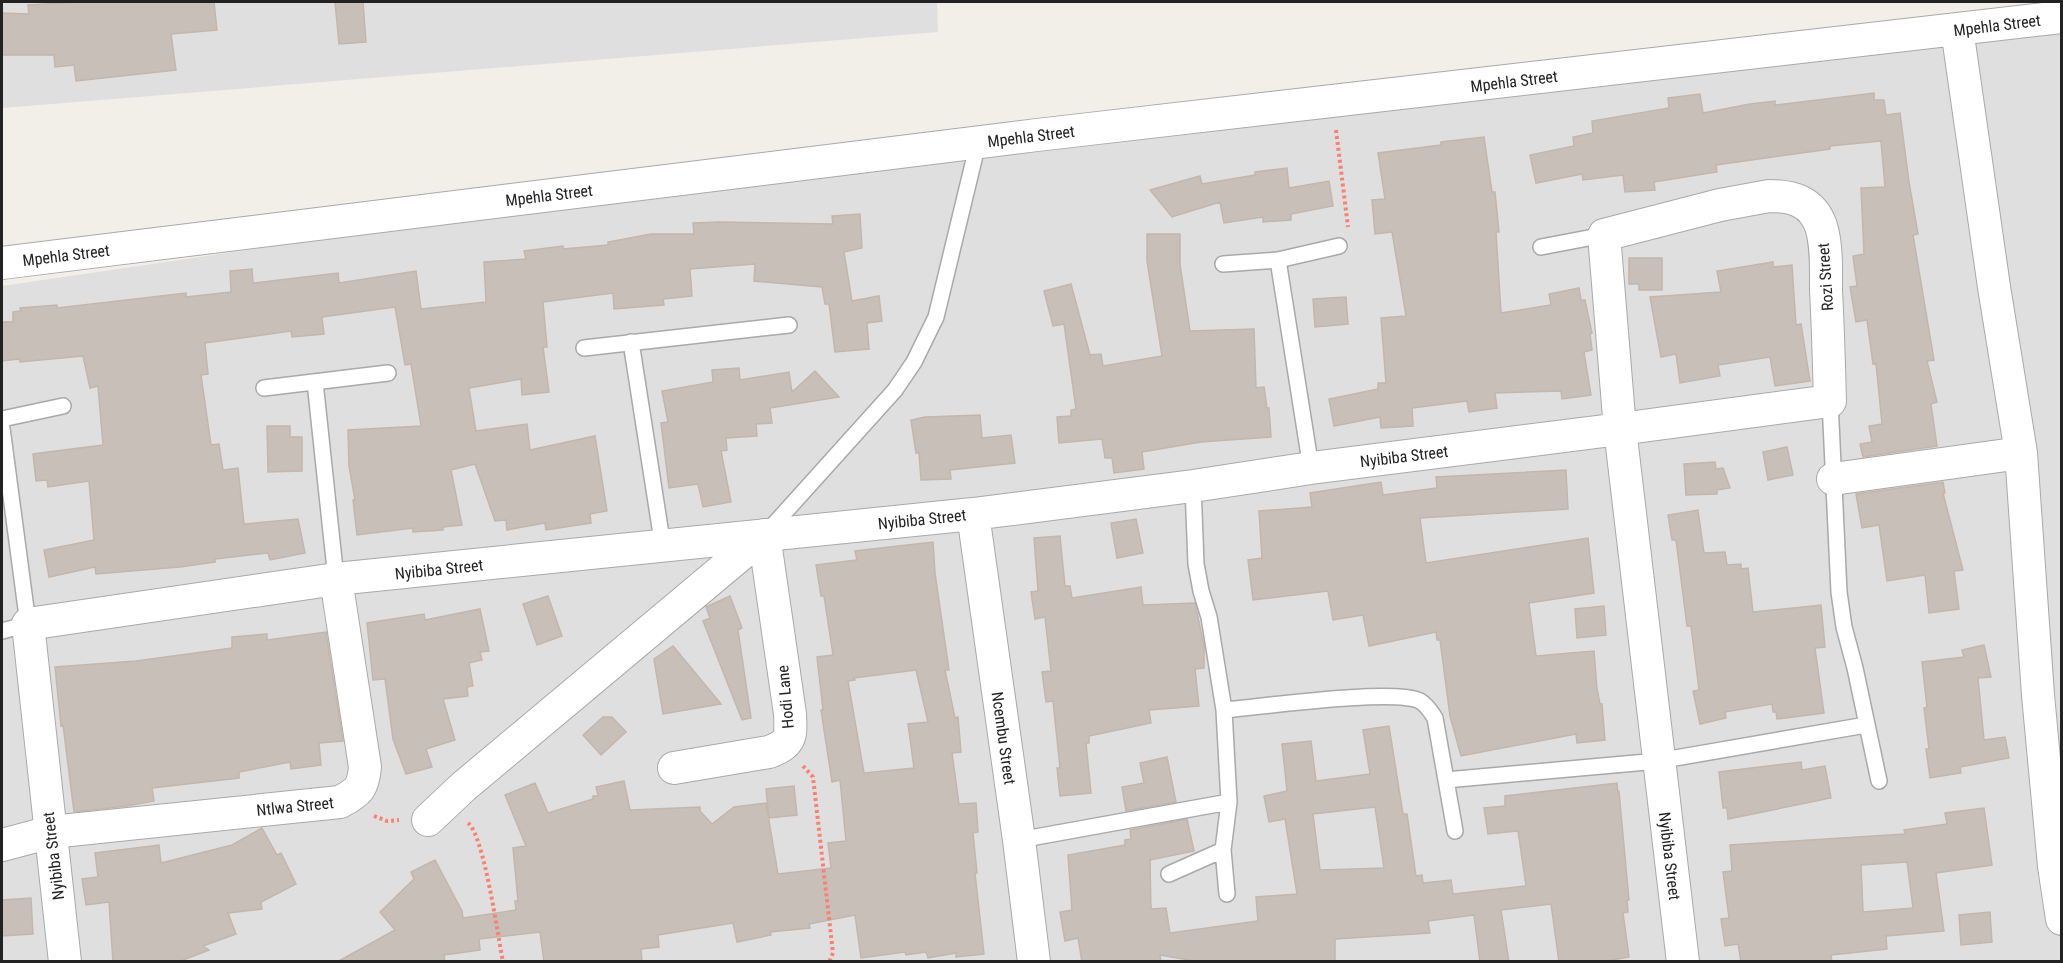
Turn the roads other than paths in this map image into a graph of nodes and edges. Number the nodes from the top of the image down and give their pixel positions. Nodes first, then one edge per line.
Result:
1 (2061, 17) edge
2 (1957, 29) junction
3 (978, 143) junction
4 (1604, 235) junction
5 (1339, 246) road end
6 (1541, 247) dead end
7 (1278, 260) junction
8 (2, 263) edge
9 (1223, 264) dead end
10 (789, 325) dead end
11 (631, 342) junction
12 (584, 348) dead end
13 (388, 373) dead end
14 (315, 382) junction
15 (264, 388) dead end
16 (1830, 401) junction
17 (63, 406) dead end
18 (2, 419) edge
19 (2, 428) edge
20 (1620, 429) junction
21 (2021, 453) junction
22 (1311, 468) junction
23 (1833, 479) junction
24 (1193, 486) junction
25 (973, 514) junction
26 (764, 535) junction
27 (663, 546) junction
28 (336, 579) junction
29 (15, 627) edge
30 (1224, 710) junction
31 (1866, 725) junction
32 (1658, 761) junction
33 (674, 768) dead end
34 (1446, 780) junction
35 (1879, 781) dead end
36 (1229, 802) junction
37 (428, 820) road end
38 (1455, 831) dead end
39 (51, 832) junction
40 (1019, 840) junction
41 (2, 845) edge
42 (1223, 850) junction
43 (1170, 874) dead end
44 (1227, 894) dead end
45 (2061, 919) edge
46 (65, 962) edge
47 (1034, 962) edge
48 (1683, 962) edge

1 - 2 street, Mpehla Street
2 - 3 street, Mpehla Street
2 - 21 street
3 - 8 street, Mpehla Street
3 - 26 lane
4 - 6 lane
4 - 16 street, Rozi Street
4 - 20 street
5 - 7 lane
7 - 9 lane
7 - 22 lane
10 - 11 lane
11 - 12 lane
11 - 27 lane
13 - 14 lane
14 - 15 lane
14 - 28 lane
16 - 20 street
16 - 23 lane
17 - 18 lane
19 - 29 lane
20 - 22 street, Nyibiba Street
20 - 32 street, Nyibiba Street
21 - 23 street
21 - 45 street
22 - 24 street, Nyibiba Street
23 - 31 lane
24 - 25 street, Nyibiba Street
24 - 30 lane
25 - 26 street, Nyibiba Street
25 - 40 street, Ncembu Street
26 - 27 street, Nyibiba Street
26 - 33 street, Hodi Lane
26 - 37 street
27 - 28 street, Nyibiba Street
28 - 29 street, Nyibiba Street
28 - 39 street, Ntlwa Street
29 - 39 street, Nyibiba Street
30 - 34 lane
30 - 36 lane
31 - 32 lane
31 - 35 lane
32 - 34 lane
32 - 48 street, Nyibiba Street
34 - 38 lane
36 - 40 lane
36 - 42 lane
39 - 41 street, Ntlwa Street
39 - 46 street, Nyibiba Street
40 - 47 street, Ncembu Street
42 - 43 lane
42 - 44 lane

